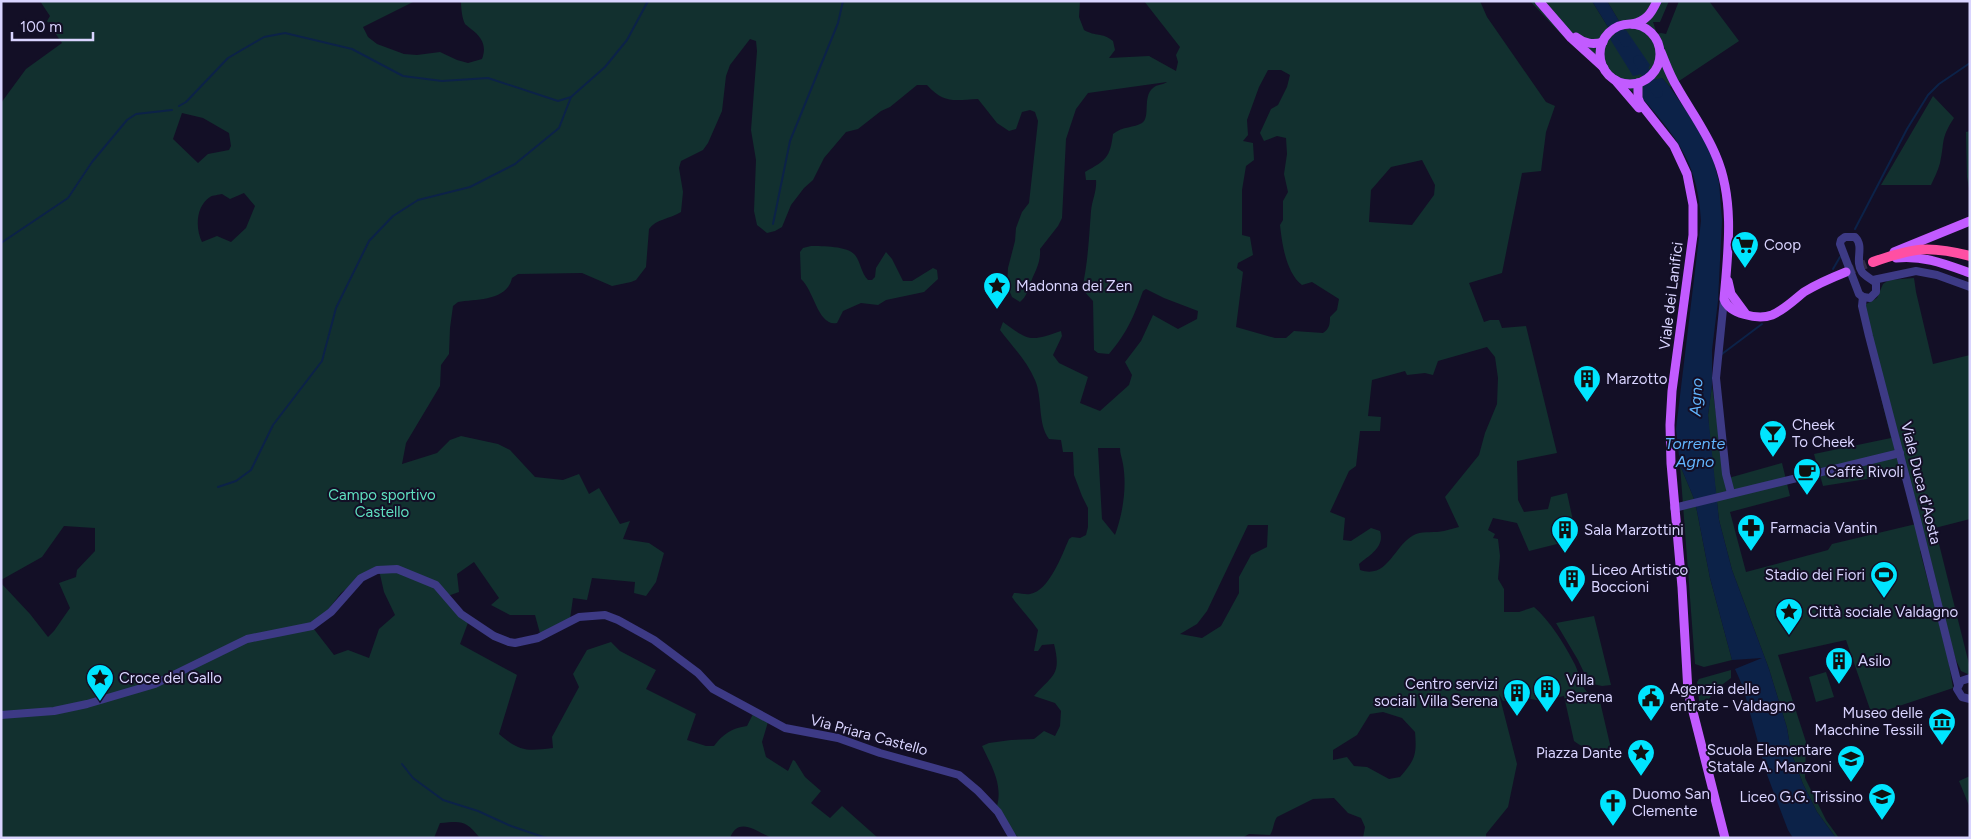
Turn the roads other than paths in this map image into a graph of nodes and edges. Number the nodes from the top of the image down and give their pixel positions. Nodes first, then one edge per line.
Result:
1 (1539, 1) edge
2 (1657, 1) edge
3 (1651, 13) junction
4 (1555, 18) junction
5 (1632, 24) junction
6 (1652, 34) junction
7 (1606, 38) junction
8 (1660, 52) junction
9 (1606, 70) junction
10 (1654, 73) junction
11 (1614, 79) junction
12 (1638, 82) junction
13 (1676, 86) junction
14 (1657, 125) junction
15 (1970, 221) edge
16 (1970, 256) edge
17 (1870, 263) junction
18 (1846, 272) tunnel mouth
19 (1726, 273) junction
20 (1970, 273) edge
21 (1873, 280) junction
22 (1970, 287) edge
23 (1863, 297) junction
24 (1724, 299) junction
25 (1741, 312) junction
26 (1722, 321) junction
27 (1900, 453) junction
28 (1731, 494) junction
29 (1674, 508) junction
30 (1957, 675) junction
31 (1967, 678) edge
32 (1958, 685) junction
33 (1968, 701) edge
34 (1, 715) edge
35 (1013, 838) edge
36 (1725, 838) edge

1 - 4 main road
2 - 3 main road
3 - 5 main road
3 - 6 main road
4 - 7 main road
4 - 9 main road
5 - 6 main road
5 - 7 main road
6 - 8 main road
7 - 9 main road
8 - 10 main road
8 - 13 main road
9 - 11 main road
10 - 12 main road
10 - 13 main road
11 - 12 main road
11 - 14 main road, Viale dei Lanifici
12 - 14 main road, Viale dei Lanifici
13 - 19 main road
14 - 29 main road, Viale dei Lanifici
15 - 17 main road
16 - 17 highway
17 - 20 main road
18 - 25 main road
19 - 24 main road
19 - 25 main road
21 - 22 street
21 - 23 street
21 - 23 street
23 - 27 street, Viale Duca d'Aosta
24 - 25 main road
24 - 26 street
25 - 26 street
26 - 28 street
27 - 28 street
27 - 30 street, Viale Duca d'Aosta
28 - 29 street
29 - 36 main road, Viale dei Lanifici
30 - 31 street
30 - 32 street, Viale Duca d'Aosta
31 - 32 street
32 - 33 street
34 - 35 street, Via Priara Castello

